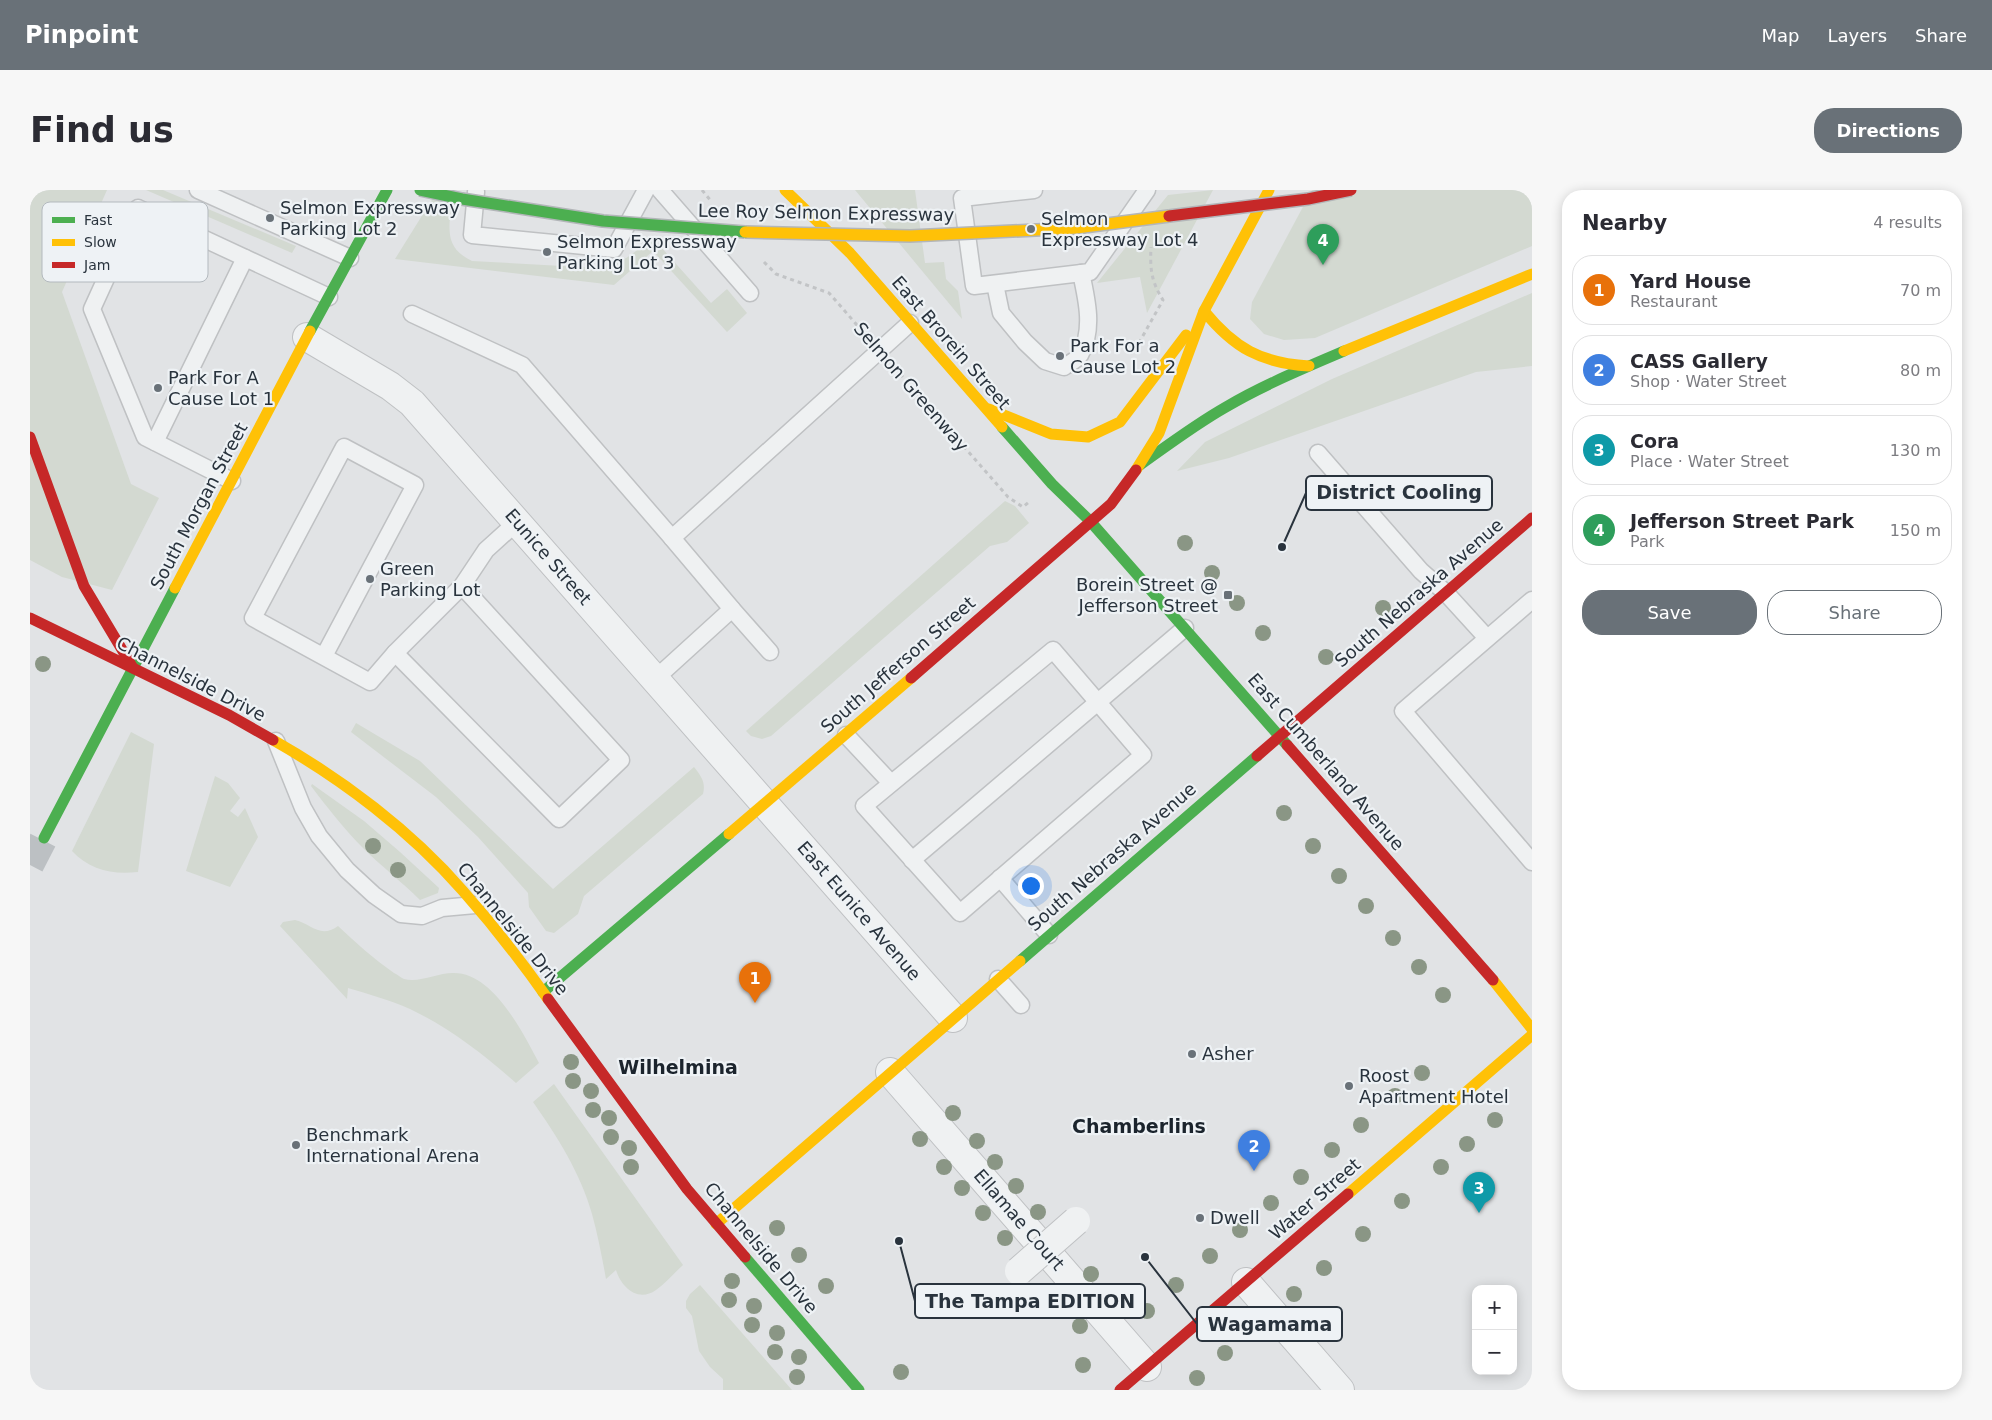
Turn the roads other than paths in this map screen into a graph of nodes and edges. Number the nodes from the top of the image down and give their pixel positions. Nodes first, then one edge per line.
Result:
1 (198, 190) edge
2 (386, 190) edge
3 (420, 190) edge
4 (476, 190) edge
5 (646, 190) edge
6 (660, 190) edge
7 (785, 190) edge
8 (1034, 190) edge
9 (1147, 190) edge
10 (1269, 190) edge
11 (1351, 190) edge
12 (208, 241) edge
13 (245, 258) junction
14 (350, 258) junction
15 (1081, 273) junction
16 (1532, 274) edge
17 (104, 282) edge
18 (995, 284) junction
19 (750, 293) dead end
20 (329, 297) junction
21 (1204, 311) junction
22 (412, 314) dead end
23 (910, 323) junction
24 (307, 337) junction
25 (1309, 366) junction
26 (983, 407) junction
27 (30, 437) edge
28 (155, 442) junction
29 (1318, 453) dead end
30 (1140, 465) junction
31 (232, 481) junction
32 (1532, 518) edge
33 (1090, 521) junction
34 (517, 522) junction
35 (672, 538) junction
36 (462, 586) junction
37 (1446, 593) junction
38 (1532, 600) edge
39 (732, 609) junction
40 (30, 618) edge
41 (1185, 628) junction
42 (1487, 638) junction
43 (770, 652) dead end
44 (395, 653) junction
45 (324, 656) junction
46 (132, 668) junction
47 (655, 679) junction
48 (1099, 702) junction
49 (846, 735) junction
50 (1280, 736) junction
51 (276, 741) junction
52 (892, 783) junction
53 (765, 804) junction
54 (44, 838) tunnel mouth
55 (912, 860) junction
56 (1532, 862) edge
57 (1000, 878) junction
58 (474, 905) junction
59 (1049, 935) junction
60 (998, 979) junction
61 (543, 992) junction
62 (1021, 1006) dead end
63 (954, 1018) junction
64 (1532, 1029) edge
65 (1532, 1035) edge
66 (890, 1072) junction
67 (1076, 1221) dead end
68 (716, 1224) junction
69 (1019, 1271) dead end
70 (1246, 1282) junction
71 (1147, 1367) junction
72 (859, 1390) edge
73 (1120, 1390) edge
74 (1340, 1390) edge

1 - 14 lane
2 - 14 main road, South Morgan Street
3 - 11 main road, Lee Roy Selmon Expressway, bridge
4 - 5 lane
6 - 19 lane
7 - 23 main road, East Brorein Street
8 - 18 lane
9 - 15 lane
10 - 21 main road, South Jefferson Street
12 - 13 lane
13 - 20 lane
13 - 28 lane
14 - 20 main road, South Morgan Street
15 - 18 lane
15 - 18 lane
16 - 25 main road
17 - 28 lane
20 - 24 main road, South Morgan Street
21 - 25 main road
21 - 26 main road, South Jefferson Street
21 - 30 main road, South Jefferson Street
22 - 35 lane
23 - 26 main road, East Brorein Street
23 - 35 lane
24 - 31 main road, South Morgan Street
24 - 34 street, Eunice Street
25 - 30 main road
26 - 33 main road, East Brorein Street
27 - 46 main road
28 - 31 lane
29 - 37 lane
30 - 33 main road, South Jefferson Street
31 - 46 main road, South Morgan Street
32 - 37 main road, South Nebraska Avenue
33 - 41 main road, East Cumberland Avenue
33 - 49 main road, South Jefferson Street
34 - 36 lane
34 - 47 street, Eunice Street
35 - 39 lane
36 - 44 lane
36 - 44 lane
37 - 42 lane
37 - 50 main road, South Nebraska Avenue
38 - 42 lane
39 - 43 lane
39 - 47 lane
40 - 46 main road, Channelside Drive
41 - 48 lane
41 - 50 main road, East Cumberland Avenue
42 - 56 lane
44 - 45 lane
45 - 45 lane
46 - 51 main road, Channelside Drive
46 - 54 main road, South Morgan Street
47 - 53 street, Eunice Street
48 - 52 lane
48 - 55 lane
48 - 57 lane
49 - 52 lane
49 - 53 main road, South Jefferson Street
50 - 59 main road, South Nebraska Avenue
50 - 64 main road, East Cumberland Avenue
51 - 58 main road, Channelside Drive
51 - 58 lane
52 - 55 lane
53 - 61 main road, South Jefferson Street
53 - 63 street, East Eunice Avenue
55 - 57 lane
57 - 59 lane
58 - 61 main road, Channelside Drive
59 - 60 main road, South Nebraska Avenue
60 - 62 lane
60 - 63 main road, South Nebraska Avenue
61 - 68 main road, Channelside Drive
63 - 66 main road, South Nebraska Avenue
65 - 70 main road, Water Street
66 - 68 main road, South Nebraska Avenue
66 - 71 street, Ellamae Court
67 - 69 street, bridge
68 - 72 main road, Channelside Drive
70 - 71 main road, Water Street
70 - 74 street
71 - 73 main road, Water Street

